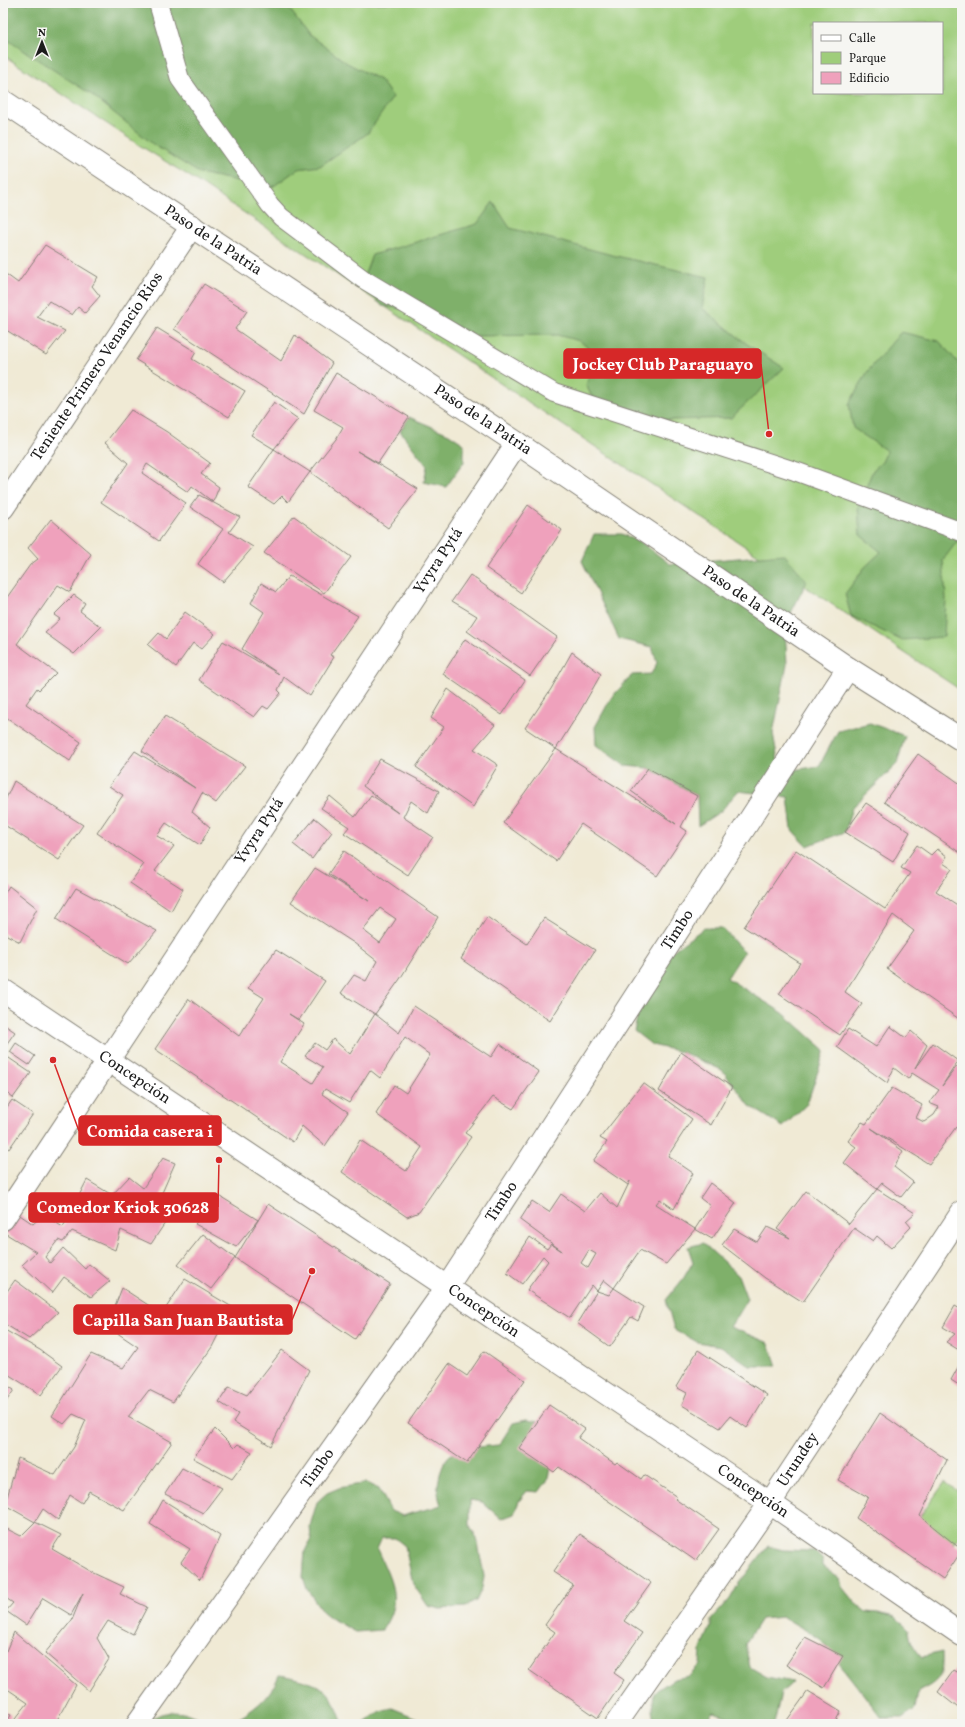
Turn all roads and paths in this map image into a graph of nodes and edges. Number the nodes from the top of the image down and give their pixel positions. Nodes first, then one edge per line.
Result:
1 (158, 3) edge
2 (3, 101) edge
3 (192, 226) junction
4 (517, 443) junction
5 (3, 508) edge
6 (962, 532) edge
7 (848, 668) junction
8 (962, 740) edge
9 (3, 990) edge
10 (107, 1060) junction
11 (962, 1212) edge
12 (3, 1219) edge
13 (446, 1288) junction
14 (770, 1503) junction
15 (962, 1634) edge
16 (137, 1724) edge
17 (616, 1724) edge

1 - 6 lane
2 - 3 street, Paso de la Patria
3 - 4 street, Paso de la Patria
3 - 5 street, Teniente Primero Venancio Rios
4 - 7 street, Paso de la Patria
4 - 10 street, Yvyra Pytá
7 - 8 street, Paso de la Patria
7 - 13 street, Timbo
9 - 10 street, Concepción
10 - 12 street, Yvyra Pytá
10 - 13 street, Concepción
11 - 14 street, Urundey
13 - 14 street, Concepción
13 - 16 street, Timbo
14 - 15 street, Concepción
14 - 17 street, Urundey

